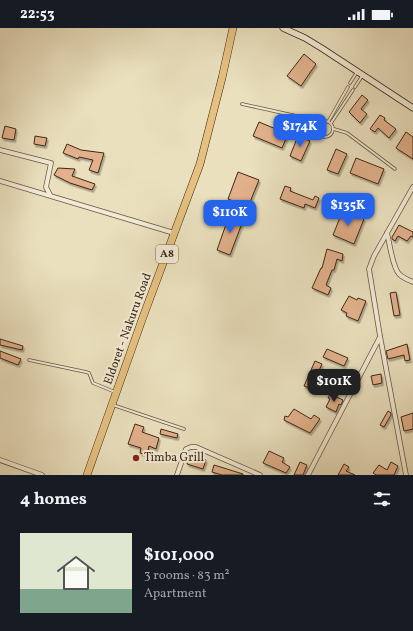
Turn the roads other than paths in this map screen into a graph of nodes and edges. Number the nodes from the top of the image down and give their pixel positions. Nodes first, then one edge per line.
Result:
1 (233, 28) edge
2 (283, 28) edge
3 (357, 71) junction
4 (363, 75) junction
5 (350, 83) dead end
6 (348, 87) dead end
7 (355, 87) dead end
8 (353, 90) dead end
9 (242, 104) dead end
10 (413, 108) edge
11 (330, 122) junction
12 (318, 126) junction
13 (334, 129) junction
14 (0, 150) edge
15 (395, 168) dead end
16 (0, 181) edge
17 (413, 188) edge
18 (50, 195) junction
19 (387, 232) junction
20 (174, 233) junction
21 (413, 282) edge
22 (380, 336) junction
23 (29, 360) dead end
24 (116, 392) junction
25 (112, 404) junction
26 (184, 429) dead end
27 (0, 460) edge
28 (42, 475) edge
29 (87, 475) edge
30 (177, 475) edge
31 (260, 475) edge
32 (308, 475) edge
33 (406, 475) edge

1 - 20 highway, Eldoret - Nakuru Road / A8
2 - 3 street
3 - 4 street
3 - 5 lane
4 - 7 lane
4 - 10 street
6 - 11 lane
8 - 11 lane
9 - 12 lane
11 - 12 lane
11 - 13 lane
12 - 13 lane
13 - 15 lane
14 - 18 street
16 - 18 street
17 - 19 street
18 - 20 street
19 - 21 street
19 - 22 street
20 - 24 highway, Eldoret - Nakuru Road / A8
22 - 32 street
22 - 33 street
23 - 24 lane
24 - 25 highway, Eldoret - Nakuru Road / A8
25 - 26 lane
25 - 29 highway, Eldoret - Nakuru Road / A8
27 - 28 street
30 - 31 street

